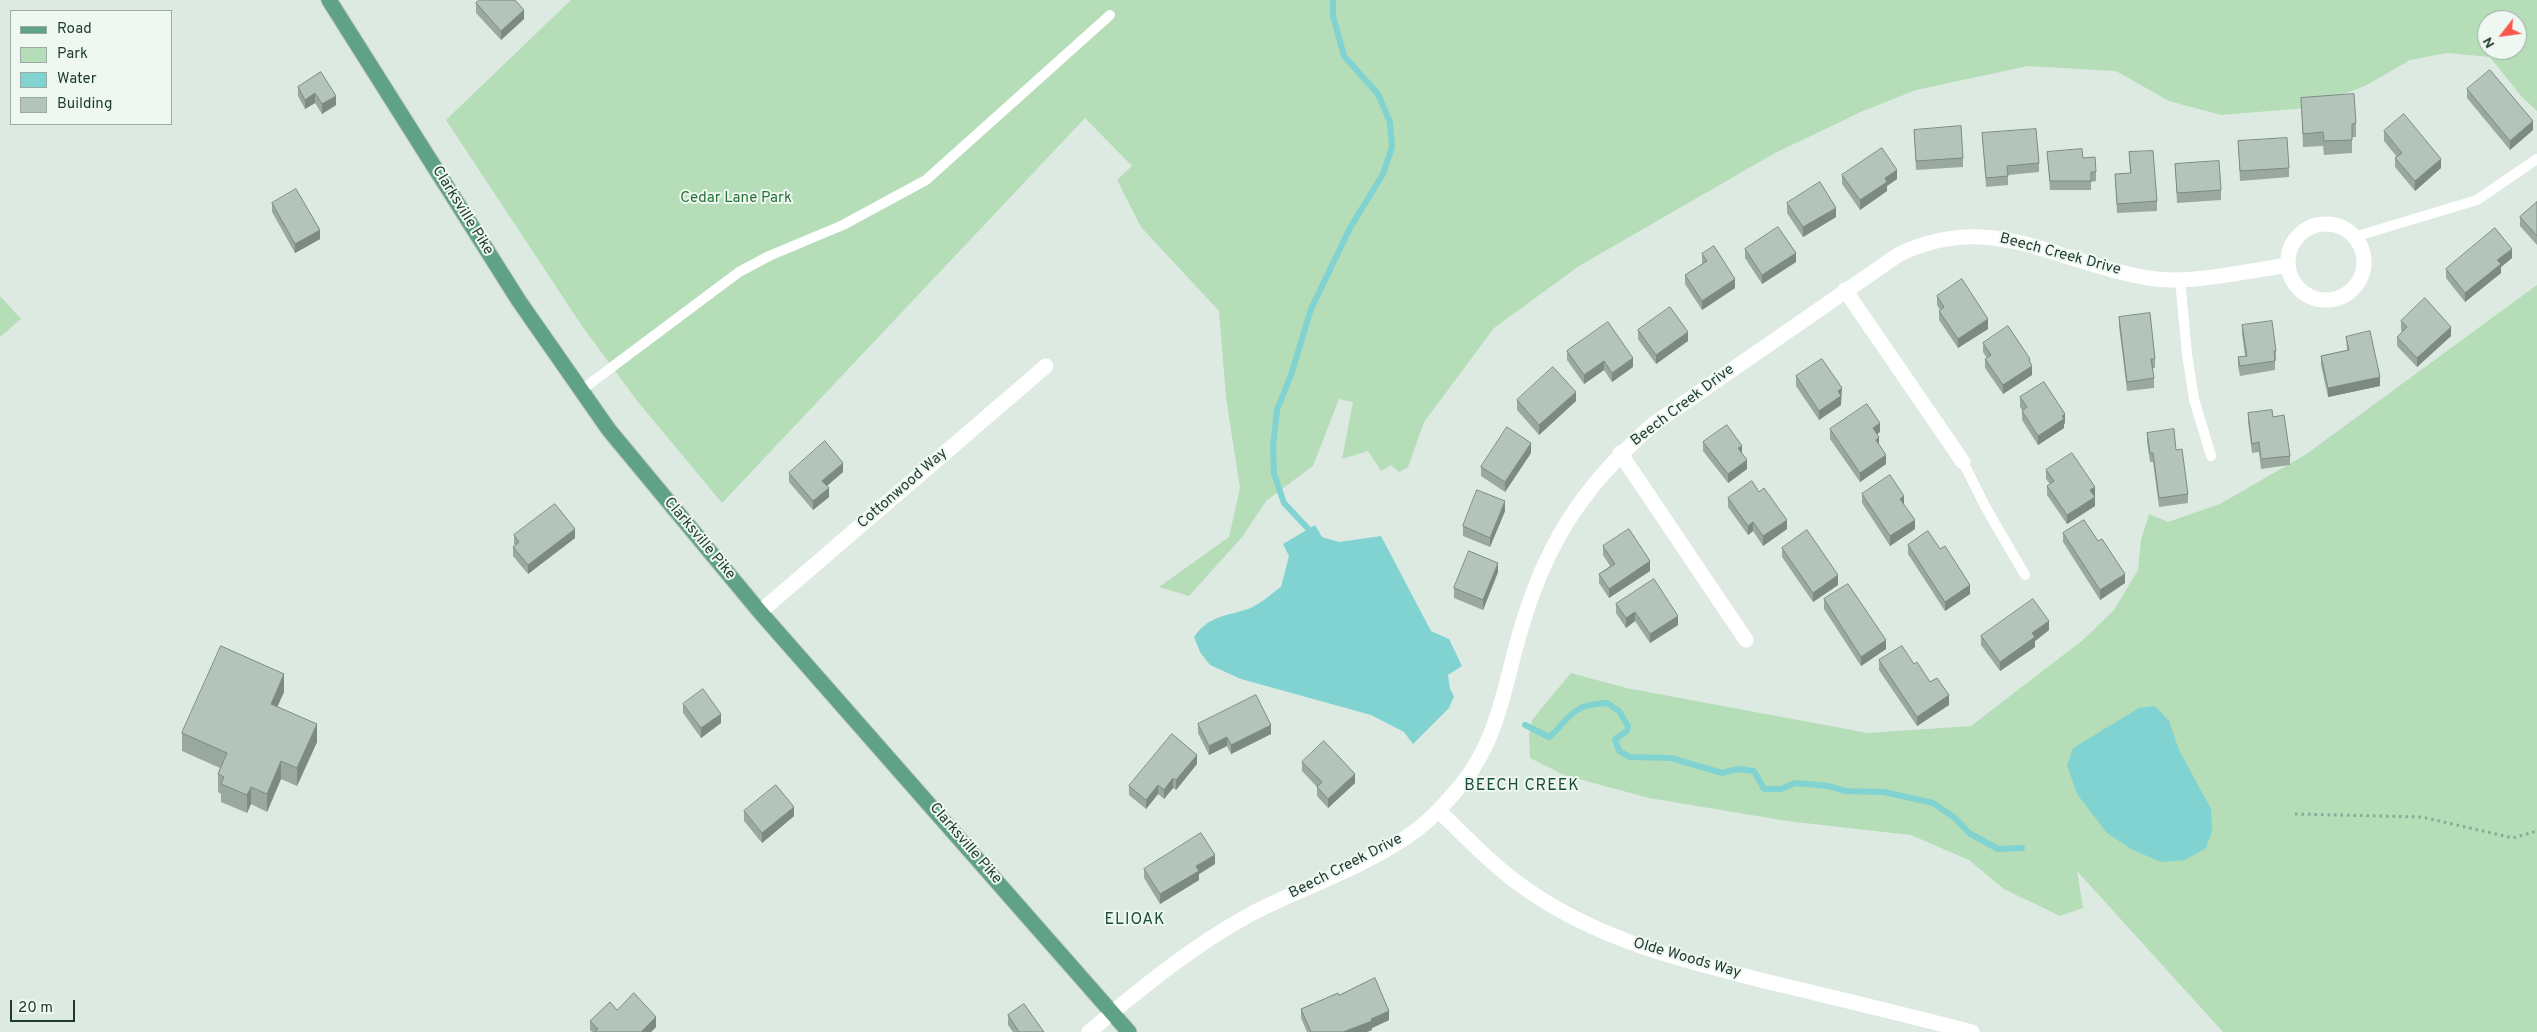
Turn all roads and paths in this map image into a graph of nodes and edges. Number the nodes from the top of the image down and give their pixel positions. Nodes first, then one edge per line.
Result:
1 (329, 0) edge
2 (1110, 15) dead end
3 (2537, 159) edge
4 (2354, 238) junction
5 (2288, 265) junction
6 (2180, 278) junction
7 (1845, 290) junction
8 (1046, 366) dead end
9 (580, 391) junction
10 (1620, 453) junction
11 (2211, 456) dead end
12 (1963, 462) joint
13 (2025, 575) dead end
14 (760, 612) junction
15 (1746, 640) dead end
16 (1439, 811) junction
17 (2295, 814) dead end
18 (2537, 831) edge
19 (1112, 1012) junction
20 (1089, 1032) edge
21 (1129, 1032) edge
22 (1972, 1032) edge

1 - 9 main road, Clarksville Pike
2 - 9 lane
3 - 4 lane
4 - 5 street
4 - 5 street
5 - 6 street, Beech Creek Drive
6 - 7 street, Beech Creek Drive
6 - 11 lane
7 - 10 street, Beech Creek Drive
7 - 12 street
8 - 14 street, Cottonwood Way
9 - 14 main road, Clarksville Pike
10 - 15 street, Beech Creek Drive
10 - 16 street, Beech Creek Drive
12 - 13 lane
14 - 19 main road, Clarksville Pike
16 - 19 street, Beech Creek Drive
16 - 22 street, Olde Woods Way
17 - 18 path
19 - 20 street, Beech Creek Drive
19 - 21 main road, Clarksville Pike

